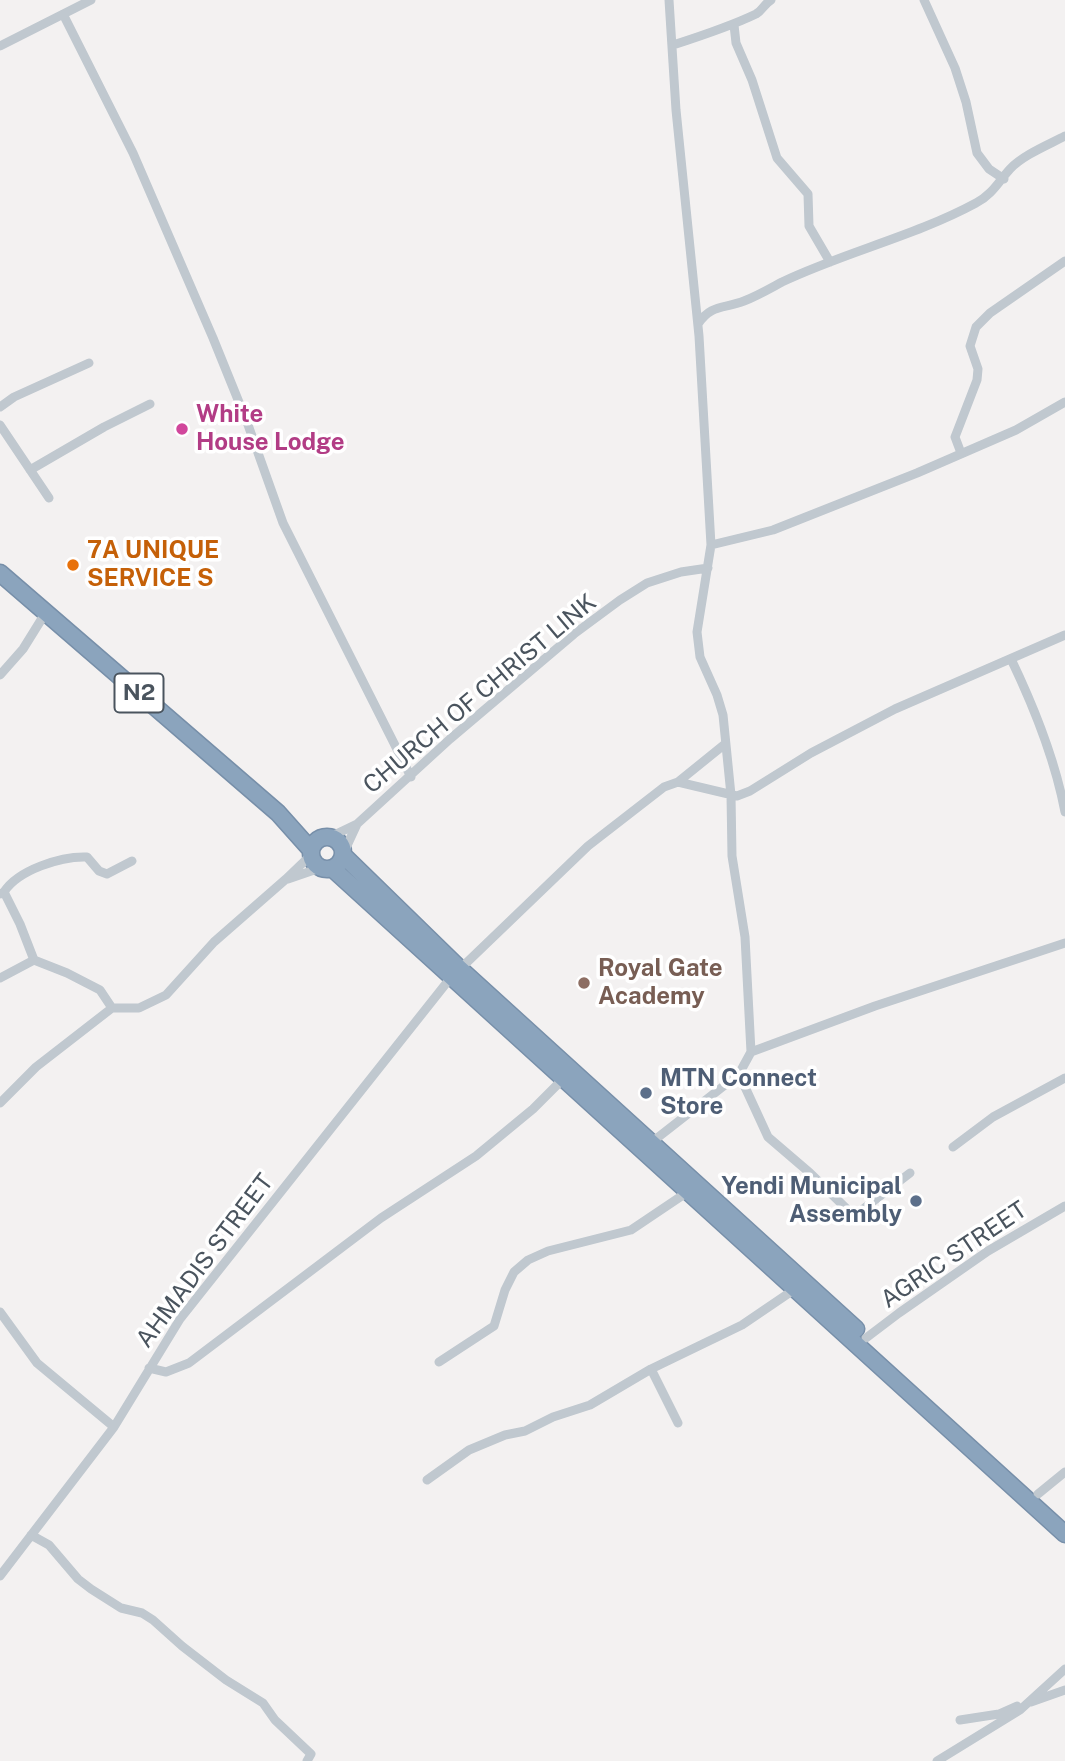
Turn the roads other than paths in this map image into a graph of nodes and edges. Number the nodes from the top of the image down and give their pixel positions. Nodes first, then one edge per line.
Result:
1 (91, 0) edge
2 (669, 0) edge
3 (771, 0) edge
4 (924, 0) edge
5 (63, 14) junction
6 (734, 25) junction
7 (673, 45) junction
8 (0, 46) edge
9 (1065, 136) edge
10 (1004, 179) junction
11 (1065, 261) edge
12 (830, 262) junction
13 (698, 324) junction
14 (89, 363) dead end
15 (1065, 402) edge
16 (150, 404) dead end
17 (0, 407) edge
18 (0, 425) edge
19 (961, 453) junction
20 (30, 470) junction
21 (49, 498) dead end
22 (711, 545) junction
23 (708, 568) junction
24 (0, 572) edge
25 (46, 612) junction
26 (1065, 635) edge
27 (1011, 659) junction
28 (0, 675) edge
29 (725, 744) junction
30 (411, 777) junction
31 (678, 782) junction
32 (731, 795) junction
33 (1065, 812) edge
34 (357, 824) junction
35 (327, 853) junction
36 (132, 861) dead end
37 (286, 879) junction
38 (2, 893) edge
39 (1065, 943) edge
40 (34, 961) junction
41 (456, 972) junction
42 (0, 978) edge
43 (112, 1008) junction
44 (751, 1052) junction
45 (738, 1074) junction
46 (1065, 1078) edge
47 (563, 1079) junction
48 (0, 1103) edge
49 (652, 1142) junction
50 (953, 1147) dead end
51 (911, 1173) dead end
52 (689, 1191) junction
53 (1065, 1206) edge
54 (795, 1289) junction
55 (0, 1312) edge
56 (863, 1342) junction
57 (439, 1362) dead end
58 (149, 1368) junction
59 (652, 1369) junction
60 (678, 1423) dead end
61 (114, 1427) junction
62 (1065, 1472) edge
63 (428, 1480) dead end
64 (1038, 1494) junction
65 (1065, 1519) edge
66 (1065, 1534) edge
67 (32, 1535) junction
68 (0, 1576) edge
69 (1065, 1670) edge
70 (1065, 1689) edge
71 (1029, 1702) junction
72 (960, 1720) dead end
73 (307, 1761) edge
74 (937, 1761) edge

1 - 5 street
2 - 7 street
3 - 6 street
4 - 10 street
5 - 8 street
5 - 30 street
6 - 7 street
6 - 12 street
7 - 13 street
9 - 10 street
10 - 12 street
11 - 19 street
12 - 13 street
13 - 22 street
14 - 17 street
15 - 19 street
16 - 20 street
18 - 20 street
19 - 22 street
20 - 21 street
22 - 23 street
23 - 29 street
23 - 30 street, CHURCH OF CHRIST LINK
24 - 25 highway, N2
25 - 28 street
25 - 35 highway, N2
26 - 27 street
27 - 32 street
27 - 33 street
29 - 31 street, AHMADIS STREET
29 - 32 street
30 - 34 street, CHURCH OF CHRIST LINK
31 - 32 street
31 - 41 street, AHMADIS STREET
32 - 44 street
34 - 35 street, CHURCH OF CHRIST LINK
34 - 35 street, CHURCH OF CHRIST LINK
35 - 37 street
35 - 37 street
35 - 41 highway, N2
36 - 38 street
37 - 43 street
38 - 40 street
39 - 44 street
40 - 42 street
40 - 43 street
41 - 47 highway, N2
41 - 49 highway, N2
41 - 58 street, AHMADIS STREET
43 - 48 street
44 - 45 street
45 - 49 street
45 - 51 street
46 - 50 street
47 - 52 highway, N2
47 - 58 street
49 - 56 highway, N2
52 - 54 highway, N2
52 - 57 street
53 - 56 street, AGRIC STREET
54 - 56 highway, N2
54 - 59 street
55 - 61 street
56 - 64 highway, N2
56 - 66 highway, N2
58 - 61 street, AHMADIS STREET
59 - 60 street
59 - 63 street
61 - 67 street, AHMADIS STREET
62 - 64 street
64 - 65 highway, N2
67 - 68 street, AHMADIS STREET
67 - 73 street
69 - 71 street
70 - 71 street
71 - 72 street
71 - 74 street

